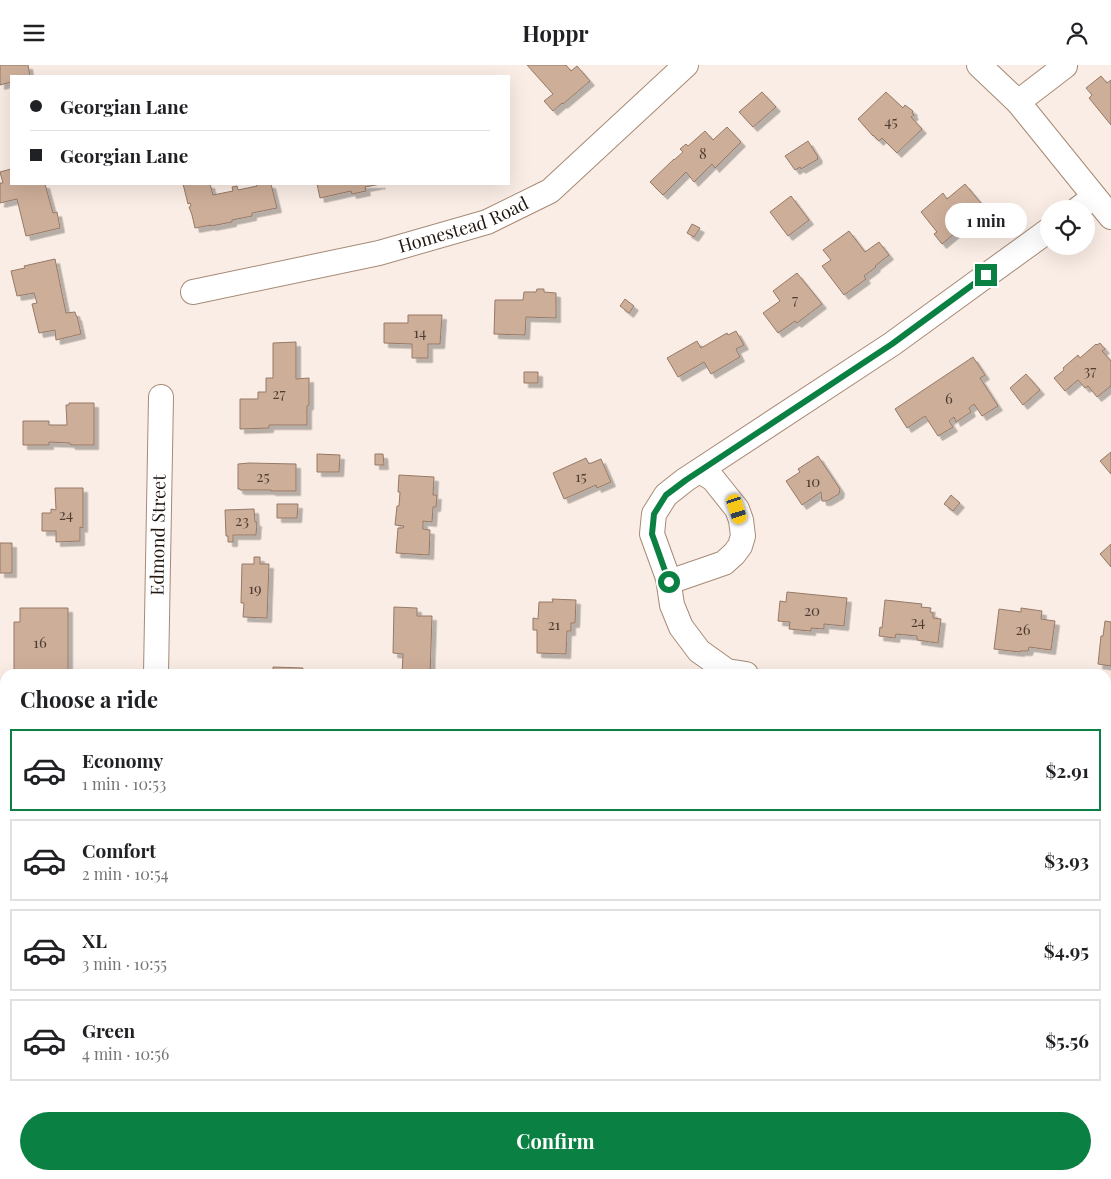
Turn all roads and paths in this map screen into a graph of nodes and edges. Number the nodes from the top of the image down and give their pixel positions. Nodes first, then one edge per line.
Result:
1 (686, 65) edge
2 (979, 65) edge
3 (1065, 67) dead end
4 (1018, 102) junction
5 (1084, 200) edge
6 (1095, 208) edge
7 (1111, 217) edge
8 (1040, 237) edge
9 (193, 292) dead end
10 (160, 397) dead end
11 (700, 471) junction
12 (669, 582) junction
13 (156, 669) edge
14 (724, 669) edge

1 - 9 street, Homestead Road
2 - 4 street
3 - 4 street
4 - 5 street
6 - 7 street
8 - 11 street
10 - 13 street, Edmond Street
11 - 12 street
11 - 12 street
12 - 14 street

